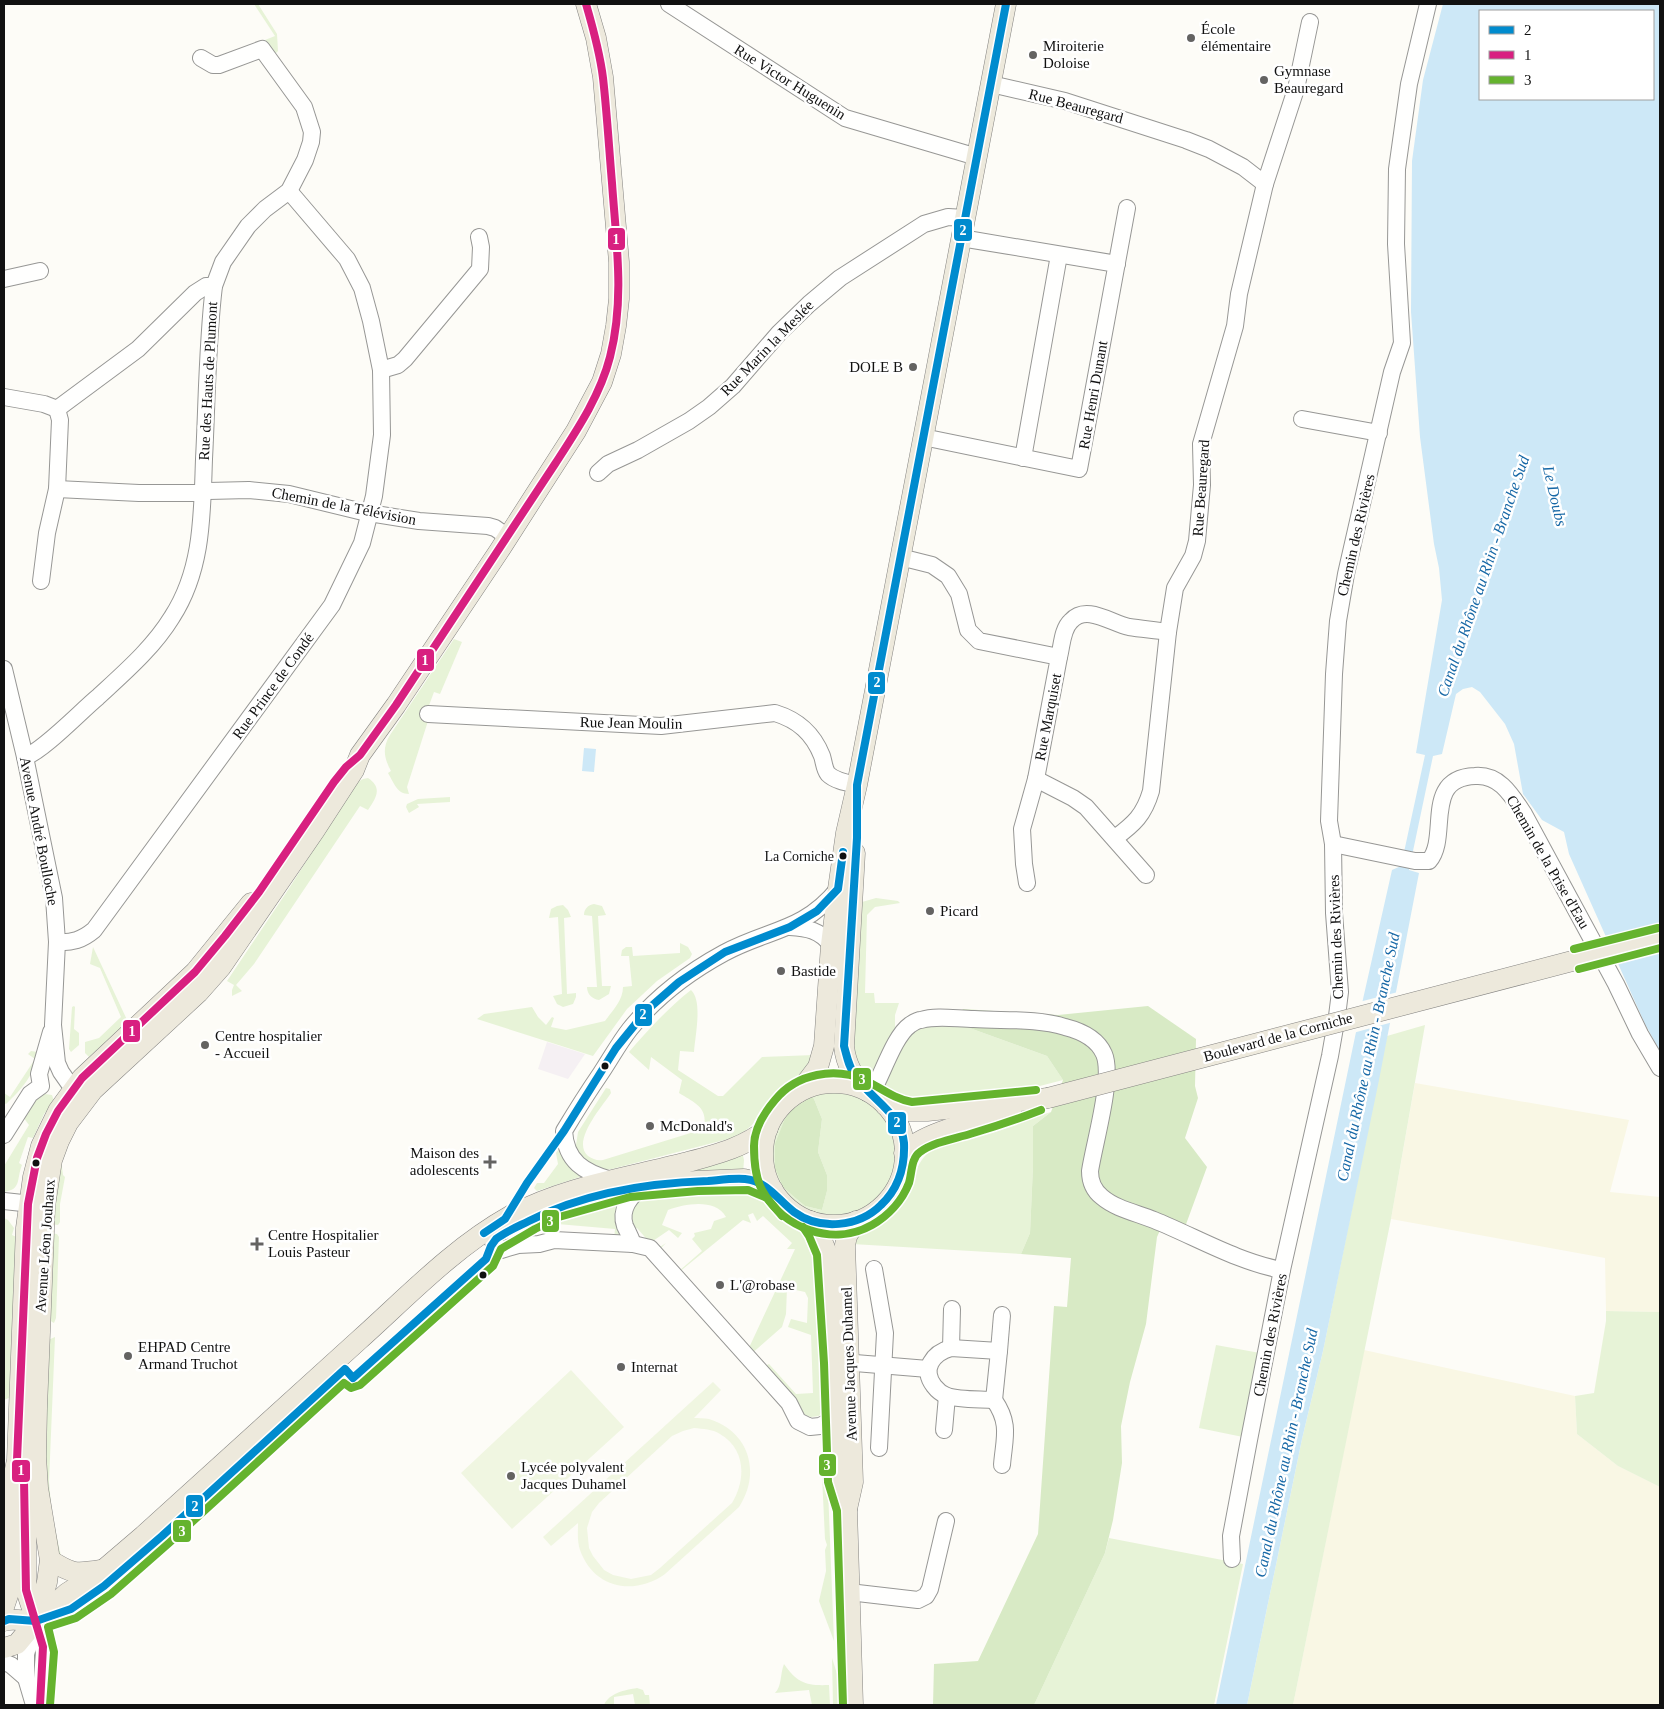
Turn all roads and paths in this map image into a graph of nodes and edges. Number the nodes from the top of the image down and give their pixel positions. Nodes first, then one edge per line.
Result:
1 (586, 4) edge
2 (670, 4) edge
3 (1006, 4) edge
4 (1428, 4) edge
5 (1310, 22) dead end
6 (201, 58) dead end
7 (992, 84) junction
8 (977, 157) junction
9 (1266, 184) junction
10 (289, 191) junction
11 (1127, 208) dead end
12 (965, 218) junction
13 (479, 237) dead end
14 (961, 238) junction
15 (1059, 254) junction
16 (1117, 264) junction
17 (40, 271) dead end
18 (4, 279) edge
19 (214, 286) junction
20 (381, 370) junction
21 (4, 397) edge
22 (57, 409) junction
23 (1302, 419) dead end
24 (1379, 434) junction
25 (923, 437) junction
26 (1023, 458) junction
27 (598, 474) dead end
28 (57, 489) junction
29 (203, 492) junction
30 (370, 512) junction
31 (508, 537) junction
32 (900, 557) junction
33 (41, 581) dead end
34 (1168, 632) junction
35 (1059, 657) junction
36 (4, 669) edge
37 (428, 714) dead end
38 (25, 757) junction
39 (1036, 779) junction
40 (857, 785) junction
41 (1115, 838) junction
42 (1333, 844) junction
43 (1146, 875) dead end
44 (1027, 883) dead end
45 (845, 889) junction
46 (790, 927) junction
47 (1660, 938) edge
48 (57, 942) junction
49 (831, 945) junction
50 (53, 1025) junction
51 (1660, 1068) edge
52 (40, 1086) junction
53 (76, 1089) junction
54 (800, 1092) junction
55 (874, 1097) junction
56 (1043, 1099) junction
57 (768, 1128) junction
58 (4, 1135) edge
59 (904, 1153) junction
60 (611, 1180) junction
61 (643, 1185) junction
62 (773, 1190) junction
63 (4, 1201) edge
64 (36, 1205) junction
65 (811, 1221) junction
66 (856, 1221) junction
67 (493, 1242) junction
68 (633, 1244) junction
69 (874, 1268) dead end
70 (1282, 1270) junction
71 (952, 1309) dead end
72 (1002, 1314) dead end
73 (951, 1348) junction
74 (999, 1351) junction
75 (841, 1363) junction
76 (883, 1365) junction
77 (928, 1369) junction
78 (947, 1396) junction
79 (994, 1400) junction
80 (836, 1408) junction
81 (944, 1430) dead end
82 (880, 1448) dead end
83 (17, 1460) junction
84 (1002, 1466) dead end
85 (847, 1509) junction
86 (946, 1521) dead end
87 (1232, 1559) dead end
88 (50, 1560) junction
89 (103, 1570) junction
90 (849, 1592) junction
91 (4, 1607) edge
92 (4, 1621) edge
93 (36, 1621) junction
94 (4, 1639) edge
95 (4, 1648) edge
96 (4, 1662) edge
97 (26, 1678) junction
98 (34, 1705) edge
99 (40, 1705) edge
100 (853, 1705) edge

1 - 31 main road, Avenue Léon Jouhaux
2 - 8 street, Rue Victor Huguenin
3 - 7 main road
4 - 24 street, Chemin des Rivières
5 - 9 street, Rue Beauregard
6 - 10 street, Rue des Hauts de Plumont
7 - 8 main road
7 - 9 street, Rue Beauregard
8 - 12 main road
9 - 34 street, Rue Beauregard
10 - 19 street, Rue des Hauts de Plumont
10 - 20 street, Rue Prince de Condé
11 - 16 street, Rue Henri Dunant
12 - 14 main road
12 - 27 street, Rue Marin la Meslée
13 - 20 street
14 - 15 street
14 - 25 main road
15 - 16 street
15 - 26 street
16 - 26 street, Rue Henri Dunant
17 - 18 street
19 - 22 street
19 - 29 street, Rue des Hauts de Plumont
20 - 30 street, Rue Prince de Condé
21 - 22 street
22 - 28 street
23 - 24 street
24 - 42 street, Chemin des Rivières
25 - 26 street, Rue Henri Dunant
25 - 32 main road
28 - 29 street, Chemin de la Télévision
28 - 33 street
29 - 30 street, Chemin de la Télévision
29 - 38 street, Rue des Hauts de Plumont
30 - 31 street, Chemin de la Télévision
30 - 48 street, Rue Prince de Condé
31 - 53 main road, Avenue Léon Jouhaux
32 - 35 street, Rue Marquiset
32 - 40 main road
34 - 35 street, Rue Marquiset
34 - 41 street, Rue Beauregard
35 - 39 street, Rue Marquiset
36 - 38 street, Avenue André Boulloche
37 - 40 street, Rue Jean Moulin
38 - 48 street, Avenue André Boulloche
39 - 41 street, Rue Marquiset
39 - 44 street
40 - 45 main road
41 - 43 street, Rue Marquiset
42 - 51 street, Chemin de la Prise d'Eau
42 - 70 street, Chemin des Rivières
45 - 46 street
45 - 49 main road
45 - 55 main road
46 - 49 street
46 - 60 street
47 - 56 main road, Boulevard de la Corniche, bridge
48 - 50 street, Avenue André Boulloche
49 - 54 main road
50 - 52 street
50 - 53 street
52 - 53 street
52 - 58 street
53 - 64 main road, Avenue Léon Jouhaux
54 - 55 main road
54 - 57 main road
55 - 56 main road, Boulevard de la Corniche
55 - 59 main road
55 - 70 street
56 - 59 main road, Boulevard de la Corniche
57 - 60 main road
57 - 62 main road
59 - 66 main road
60 - 89 main road
61 - 62 main road
61 - 67 main road
61 - 68 street
62 - 65 main road
63 - 64 street
64 - 83 main road
64 - 88 main road, Avenue Léon Jouhaux
65 - 66 main road
65 - 75 main road, Avenue Jacques Duhamel
66 - 75 main road, Avenue Jacques Duhamel
67 - 68 street
67 - 93 main road
68 - 80 street, Avenue Jacques Duhamel
69 - 76 street
70 - 87 street, Chemin des Rivières
71 - 73 street
72 - 74 street
73 - 74 street
73 - 77 street
74 - 79 street
75 - 76 street
75 - 80 main road, Avenue Jacques Duhamel
75 - 85 main road, Avenue Jacques Duhamel
76 - 77 street
76 - 82 street
77 - 78 street
78 - 79 street
78 - 81 street
79 - 84 street
80 - 85 main road, Avenue Jacques Duhamel
83 - 91 main road
83 - 93 main road
85 - 90 main road, Avenue Jacques Duhamel
86 - 90 street
88 - 89 main road
88 - 93 main road, Avenue Léon Jouhaux
89 - 93 main road
90 - 100 main road, Avenue Jacques Duhamel
92 - 93 main road
93 - 94 main road
93 - 95 main road
93 - 97 street
93 - 99 street
96 - 97 street
97 - 98 street

